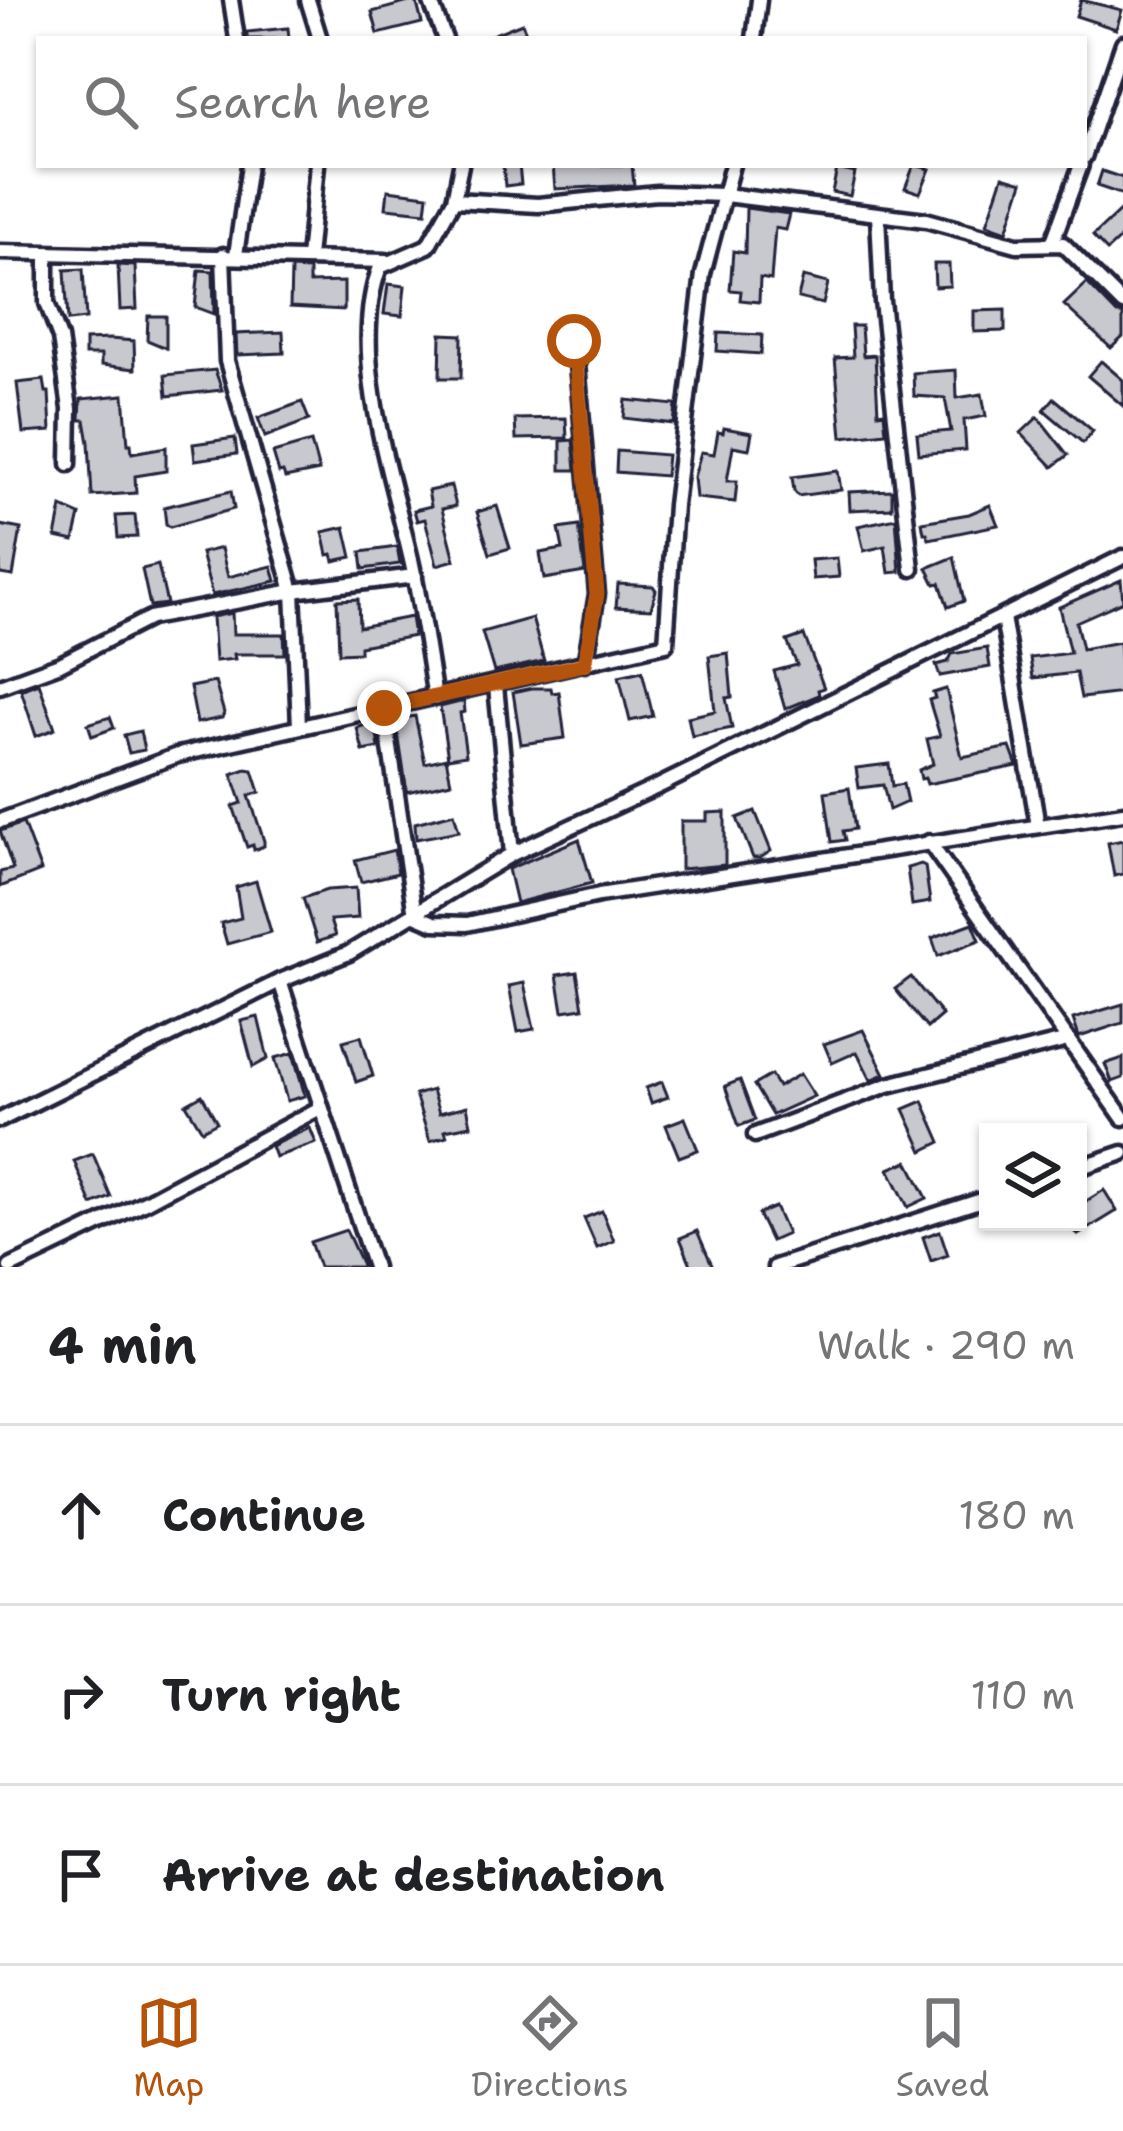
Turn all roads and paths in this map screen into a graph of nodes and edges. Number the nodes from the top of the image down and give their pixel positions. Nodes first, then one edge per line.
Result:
1 (231, 0) edge
2 (308, 0) edge
3 (430, 0) edge
4 (759, 0) edge
5 (237, 36) edge
6 (319, 36) edge
7 (444, 36) edge
8 (754, 36) edge
9 (1123, 43) edge
10 (1087, 149) edge
11 (247, 168) edge
12 (317, 168) edge
13 (460, 168) edge
14 (732, 168) edge
15 (1080, 168) edge
16 (724, 195) junction
17 (454, 200) junction
18 (878, 214) junction
19 (1053, 241) junction
20 (0, 252) edge
21 (47, 255) junction
22 (230, 255) junction
23 (308, 258) junction
24 (387, 261) junction
25 (1123, 304) edge
26 (574, 341) dead end
27 (69, 464) dead end
28 (1123, 557) edge
29 (912, 569) dead end
30 (415, 576) junction
31 (292, 591) junction
32 (1004, 617) junction
33 (585, 664) junction
34 (0, 686) edge
35 (496, 686) junction
36 (435, 698) junction
37 (384, 708) junction
38 (299, 726) junction
39 (1123, 814) edge
40 (0, 821) edge
41 (1038, 826) junction
42 (929, 842) junction
43 (512, 854) junction
44 (415, 915) junction
45 (280, 981) junction
46 (1069, 1040) junction
47 (320, 1108) junction
48 (1123, 1118) edge
49 (0, 1120) edge
50 (755, 1135) dead end
51 (1123, 1153) edge
52 (1087, 1165) edge
53 (979, 1201) edge
54 (10, 1267) edge
55 (374, 1267) edge
56 (775, 1267) edge

1 - 5 street
2 - 6 street
3 - 7 street
4 - 8 street
9 - 10 street
11 - 22 street
12 - 23 street
13 - 17 street
14 - 16 street
15 - 19 street
16 - 17 street
16 - 18 street
16 - 33 street
17 - 24 street
18 - 19 street
18 - 29 street
19 - 25 street
20 - 21 street
21 - 22 street
21 - 27 street
22 - 23 street
22 - 31 street
23 - 24 street
24 - 30 street
26 - 33 street
28 - 32 street
30 - 31 street
30 - 36 street
31 - 34 street
31 - 38 street
32 - 41 street
32 - 43 street
33 - 35 street
35 - 36 street
35 - 43 street
36 - 37 street
37 - 38 street
37 - 44 street
38 - 40 street
39 - 41 street
41 - 42 street
42 - 44 street
42 - 46 street
43 - 44 street
44 - 45 street
45 - 47 street
45 - 49 street
46 - 48 street
46 - 50 street
47 - 54 street
47 - 55 street
51 - 52 street
53 - 56 street

